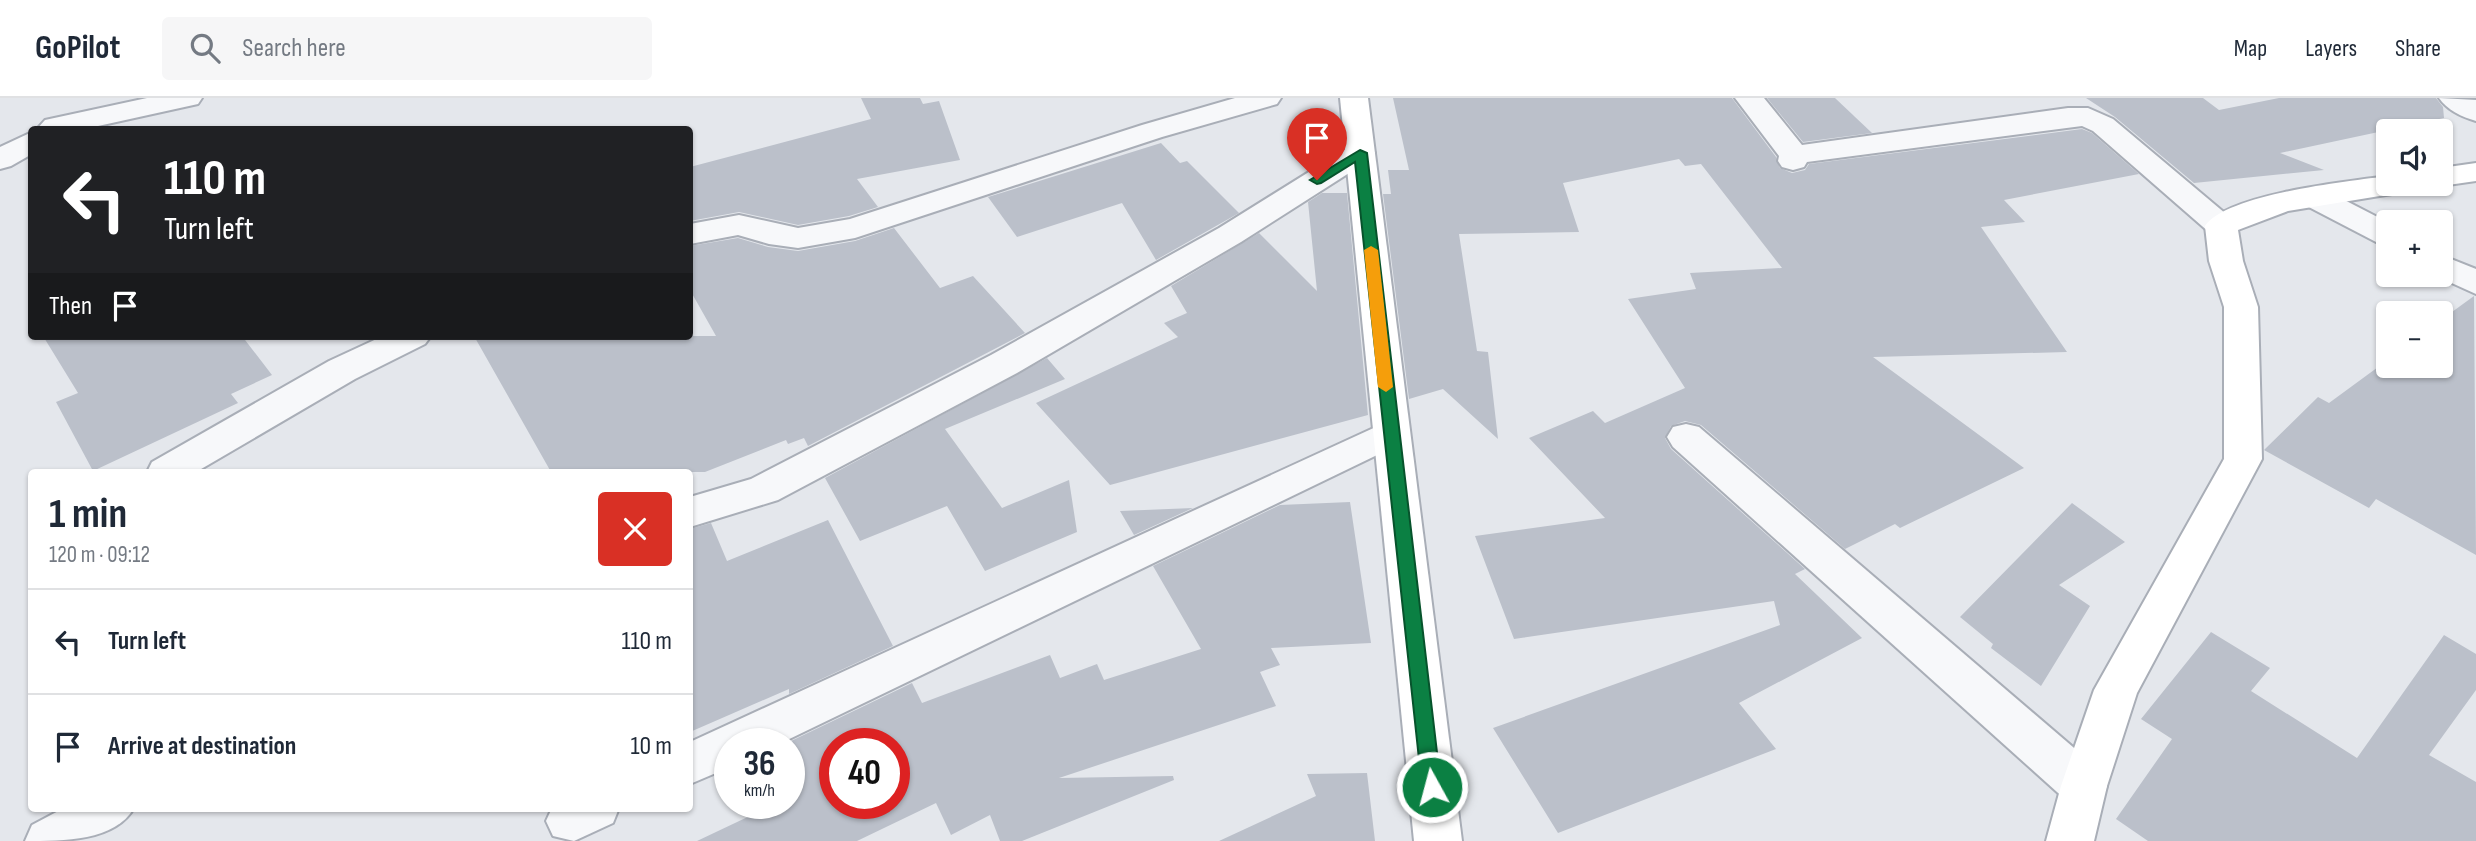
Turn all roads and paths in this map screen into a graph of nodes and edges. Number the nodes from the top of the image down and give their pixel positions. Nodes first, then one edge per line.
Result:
1 (188, 98) edge
2 (1267, 98) edge
3 (1354, 98) edge
4 (1749, 98) edge
5 (2453, 98) edge
6 (2476, 111) edge
7 (55, 126) edge
8 (28, 143) edge
9 (1360, 153) junction
10 (0, 160) edge
11 (2476, 172) edge
12 (2453, 175) edge
13 (2376, 187) edge
14 (2314, 197) junction
15 (2221, 226) junction
16 (2376, 229) edge
17 (693, 233) edge
18 (2453, 271) edge
19 (2476, 283) edge
20 (405, 340) edge
21 (1391, 433) junction
22 (1686, 437) dead end
23 (171, 469) edge
24 (693, 511) edge
25 (765, 728) edge
26 (714, 752) edge
27 (693, 763) edge
28 (2084, 786) junction
29 (103, 812) edge
30 (49, 841) edge
31 (1438, 841) edge
32 (2070, 841) edge

1 - 7 street
2 - 17 street
3 - 9 street
4 - 15 street
5 - 6 street
8 - 10 street
9 - 21 street
9 - 24 street
11 - 12 street
13 - 14 street
14 - 15 street
14 - 16 street
15 - 28 street
18 - 19 street
20 - 23 street
21 - 25 street
21 - 31 street
22 - 28 street
26 - 27 street
28 - 32 street
29 - 30 street

